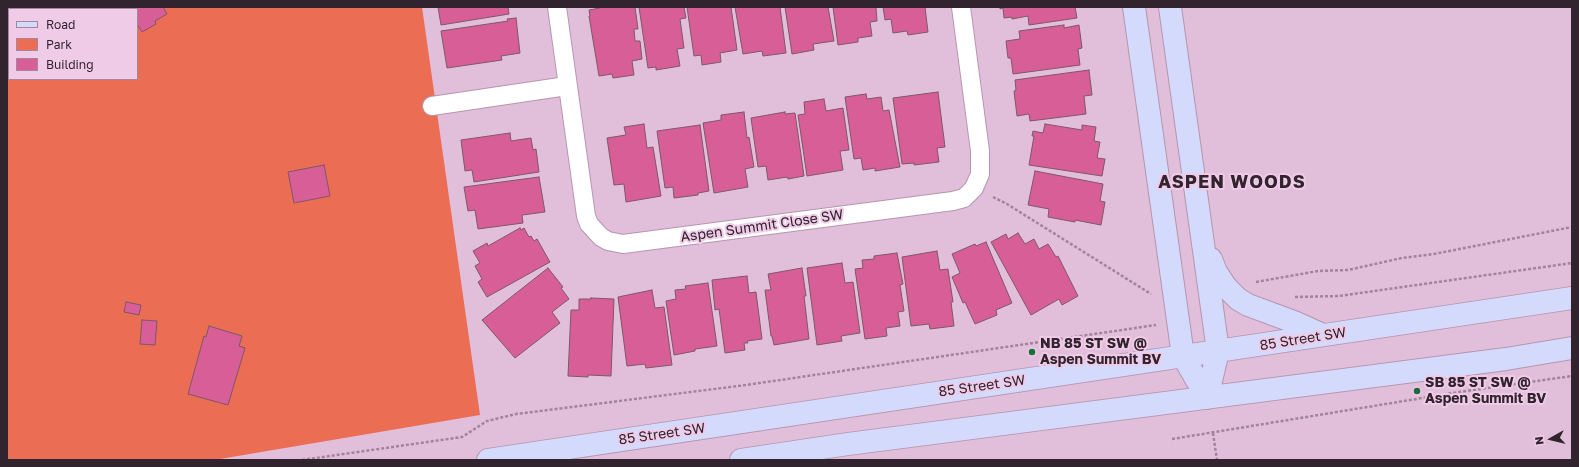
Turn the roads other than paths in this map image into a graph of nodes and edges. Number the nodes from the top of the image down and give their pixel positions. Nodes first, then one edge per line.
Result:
1 (557, 7) edge
2 (961, 7) edge
3 (1134, 7) edge
4 (1170, 7) edge
5 (567, 86) junction
6 (432, 106) dead end
7 (1203, 236) junction
8 (1572, 298) edge
9 (1323, 335) junction
10 (1572, 348) edge
11 (1218, 351) junction
12 (1184, 356) junction
13 (1207, 398) junction
14 (488, 460) edge
15 (741, 460) edge

1 - 5 street, Aspen Summit Close SW
2 - 5 street, Aspen Summit Close SW
3 - 12 main road
4 - 7 main road
5 - 6 street
7 - 9 main road
7 - 11 main road
8 - 9 main road, 85 Street SW
9 - 11 main road, 85 Street SW
10 - 13 main road
11 - 12 main road, 85 Street SW
11 - 13 main road
12 - 13 main road
12 - 14 main road, 85 Street SW
13 - 15 main road

